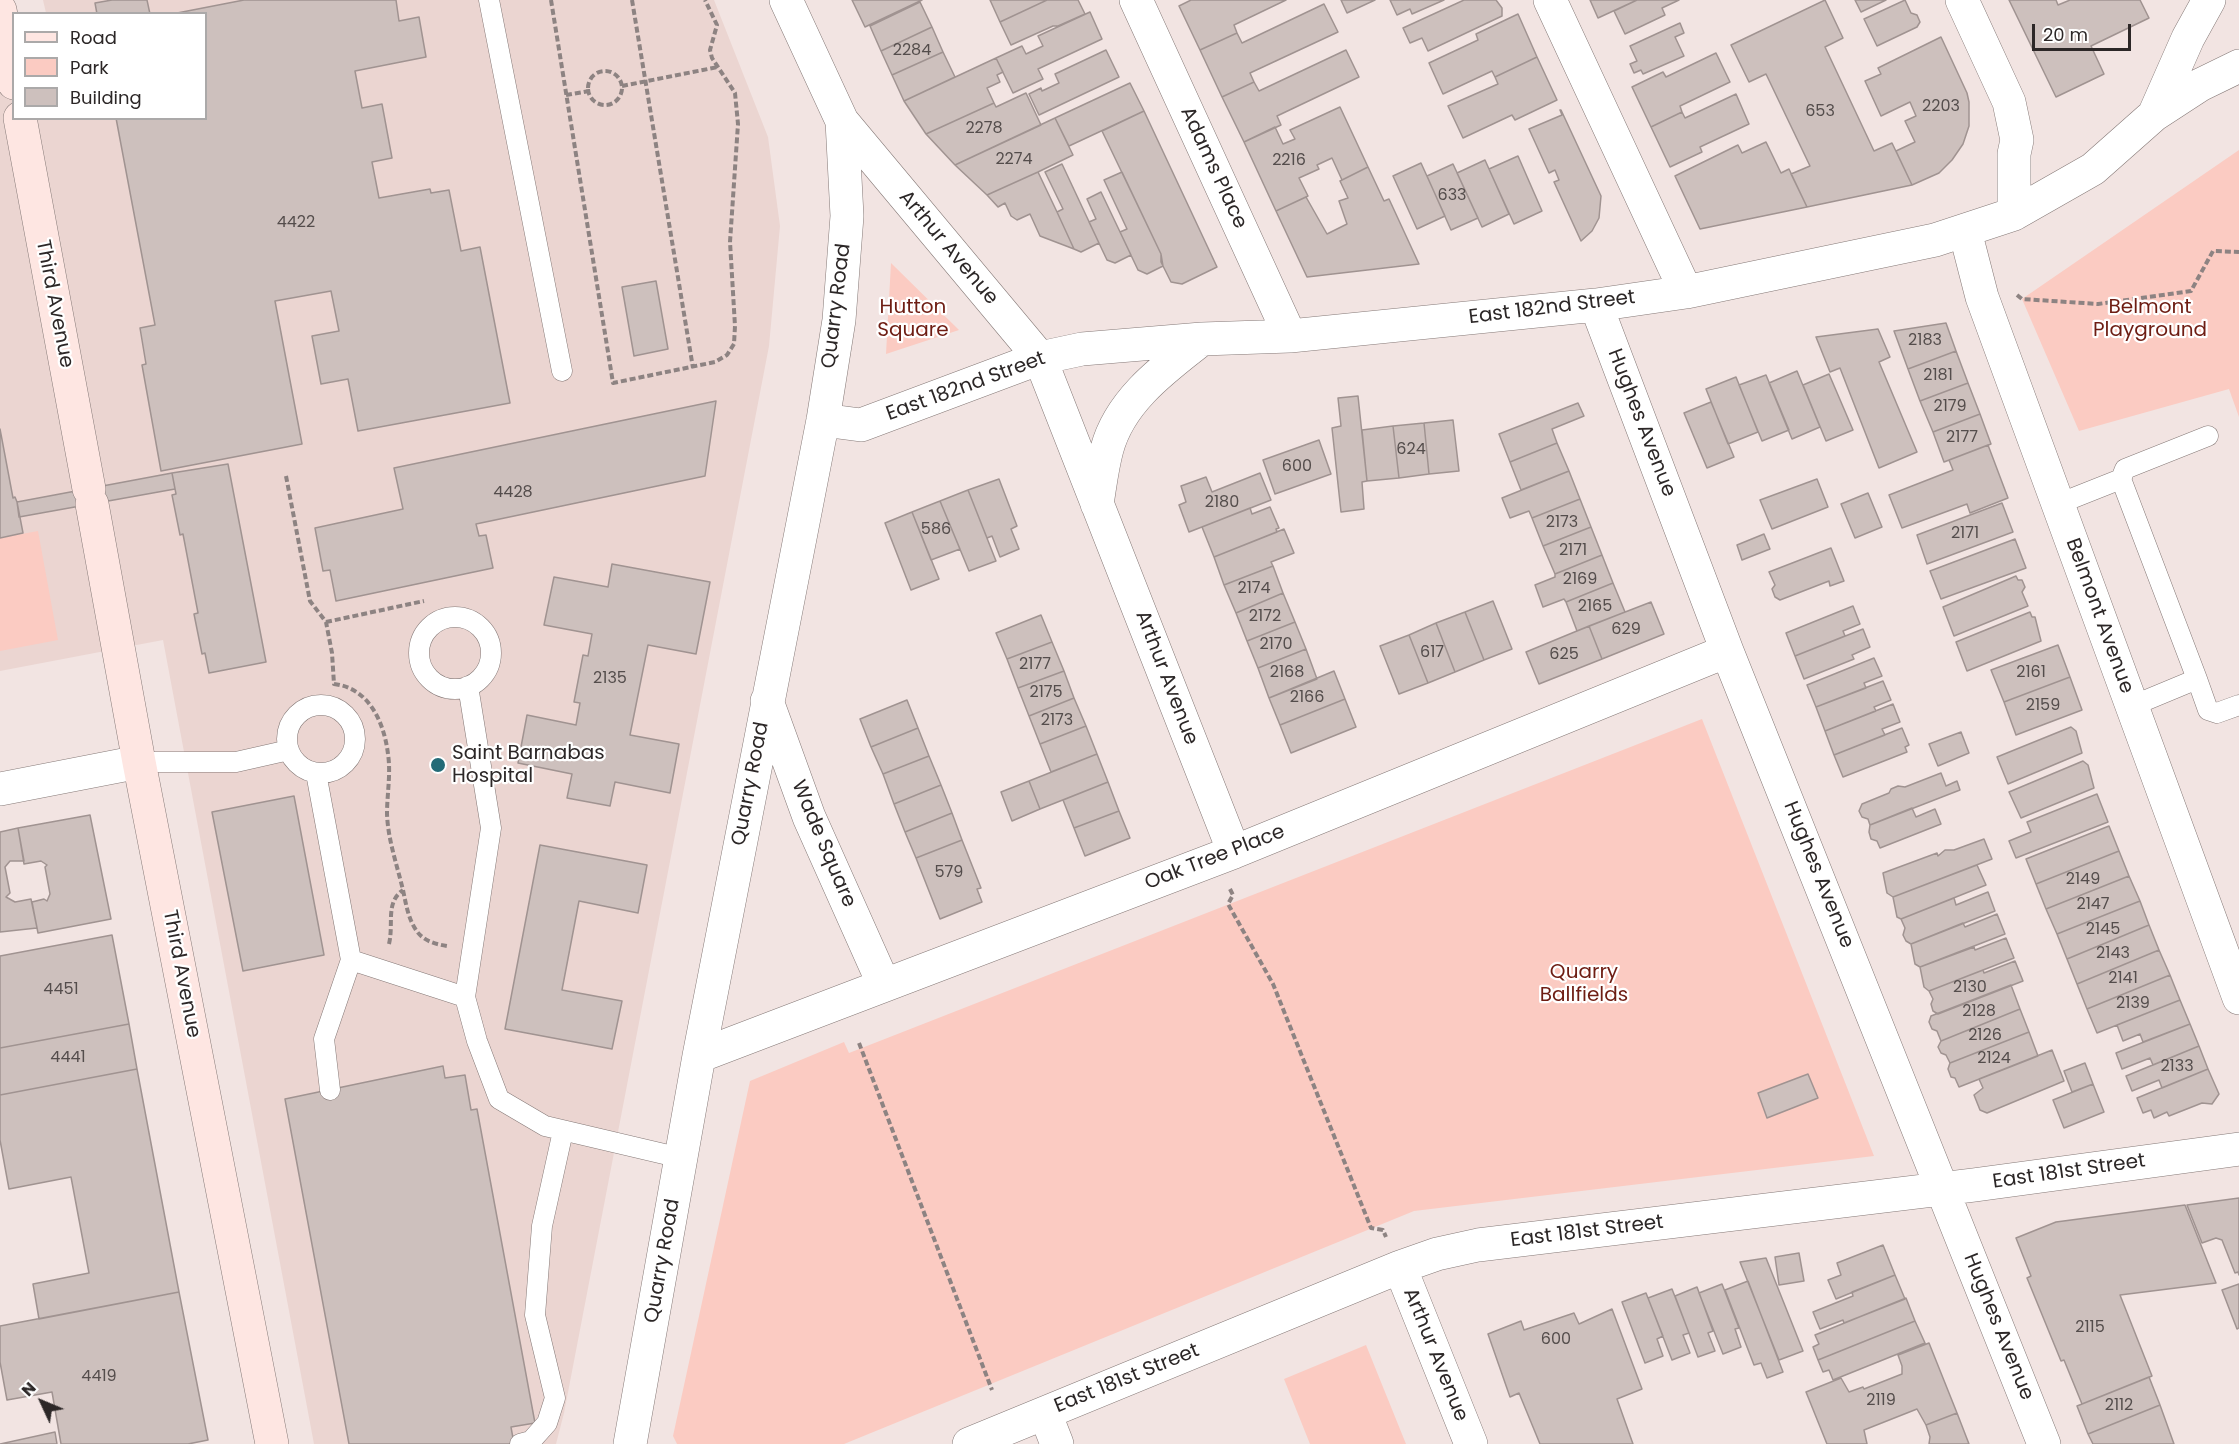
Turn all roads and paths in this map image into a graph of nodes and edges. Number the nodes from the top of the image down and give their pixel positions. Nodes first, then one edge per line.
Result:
1 (489, 0) edge
2 (551, 0) edge
3 (632, 0) edge
4 (705, 0) edge
5 (786, 0) edge
6 (1136, 0) edge
7 (1550, 0) edge
8 (1962, 0) edge
9 (2209, 0) edge
10 (0, 10) edge
11 (2239, 66) edge
12 (718, 67) junction
13 (12, 73) edge
14 (645, 82) junction
15 (622, 86) junction
16 (589, 91) junction
17 (566, 95) junction
18 (2154, 115) junction
19 (20, 120) edge
20 (842, 121) junction
21 (2014, 214) junction
22 (1965, 231) junction
23 (2239, 252) edge
24 (2010, 290) dead end
25 (1686, 292) junction
26 (1596, 305) junction
27 (1290, 336) junction
28 (1202, 339) junction
29 (1040, 358) junction
30 (693, 368) junction
31 (562, 371) dead end
32 (823, 420) junction
33 (2208, 436) dead end
34 (285, 476) dead end
35 (2121, 479) junction
36 (1097, 504) junction
37 (2058, 504) junction
38 (424, 601) dead end
39 (326, 622) junction
40 (1727, 651) junction
41 (2196, 680) junction
42 (468, 686) dead end
43 (767, 701) junction
44 (2239, 705) edge
45 (2132, 706) junction
46 (289, 750) junction
47 (140, 762) junction
48 (316, 773) junction
49 (0, 789) edge
50 (1225, 855) junction
51 (403, 890) junction
52 (452, 946) dead end
53 (388, 948) dead end
54 (351, 960) junction
55 (884, 985) junction
56 (465, 997) junction
57 (2239, 998) edge
58 (860, 1043) dead end
59 (699, 1056) junction
60 (330, 1090) dead end
61 (563, 1131) junction
62 (2239, 1149) edge
63 (681, 1158) junction
64 (1943, 1189) junction
65 (1400, 1267) junction
66 (992, 1390) dead end
67 (1045, 1413) junction
68 (272, 1444) edge
69 (520, 1444) edge
70 (630, 1444) edge
71 (969, 1444) edge
72 (1057, 1444) edge
73 (1471, 1444) edge
74 (2044, 1444) edge

1 - 31 lane
2 - 17 path
3 - 14 path
4 - 12 path
5 - 20 street, Arthur Avenue
6 - 27 street, Adams Place
7 - 25 street
8 - 21 street
9 - 18 street
10 - 13 main road
11 - 18 street, East 182nd Street
12 - 14 path
12 - 30 path
14 - 15 path
14 - 30 path
15 - 16 path
15 - 16 path
16 - 17 path
17 - 30 path
18 - 21 street, East 182nd Street
19 - 47 main road, Third Avenue
20 - 29 street, Arthur Avenue
20 - 32 street, Quarry Road
21 - 22 street, East 182nd Street
22 - 25 street, East 182nd Street
22 - 37 street, Belmont Avenue
23 - 24 path
25 - 26 street, East 182nd Street
26 - 27 street, East 182nd Street
26 - 40 street, Hughes Avenue
27 - 28 street, East 182nd Street
28 - 29 street, East 182nd Street
28 - 36 street
29 - 32 street, East 182nd Street
29 - 36 street, Arthur Avenue
32 - 43 street, Quarry Road
33 - 35 lane
34 - 39 path
35 - 37 lane
35 - 41 lane
36 - 50 street, Arthur Avenue
37 - 45 street, Belmont Avenue
38 - 39 path
39 - 51 path
40 - 50 street, Oak Tree Place
40 - 64 street, Hughes Avenue
41 - 44 lane
41 - 45 lane
42 - 56 lane
43 - 55 street, Wade Square
43 - 59 street, Quarry Road
45 - 57 street, Belmont Avenue
46 - 47 lane
46 - 48 lane
46 - 48 lane
47 - 49 street
47 - 68 main road, Third Avenue
48 - 54 lane
50 - 55 street, Oak Tree Place
50 - 65 path
51 - 52 path
51 - 53 path
54 - 56 lane
54 - 60 lane
55 - 59 street, Oak Tree Place
56 - 61 lane
58 - 66 path
59 - 63 street, Quarry Road
61 - 63 lane
61 - 69 lane
62 - 64 street, East 181st Street
63 - 70 street, Quarry Road
64 - 65 street, East 181st Street
64 - 74 street, Hughes Avenue
65 - 67 street, East 181st Street
65 - 73 street, Arthur Avenue
67 - 71 street, East 181st Street
67 - 72 street

